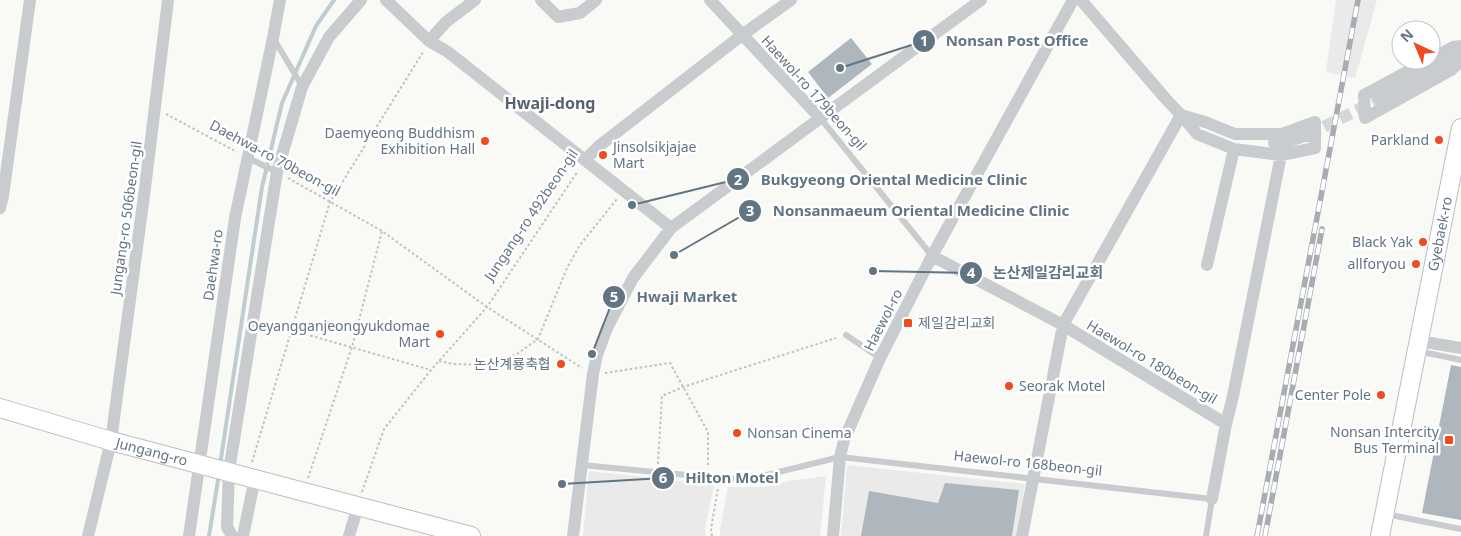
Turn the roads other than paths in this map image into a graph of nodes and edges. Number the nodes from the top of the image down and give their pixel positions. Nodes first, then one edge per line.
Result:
1 (30, 0) edge
2 (168, 0) edge
3 (280, 0) edge
4 (361, 0) edge
5 (386, 0) edge
6 (475, 0) edge
7 (541, 0) edge
8 (596, 0) edge
9 (710, 0) edge
10 (790, 0) edge
11 (981, 0) edge
12 (1073, 0) edge
13 (1081, 0) edge
14 (742, 36) junction
15 (273, 38) junction
16 (429, 41) junction
17 (1461, 46) edge
18 (1441, 54) edge
19 (1461, 54) edge
20 (1461, 61) edge
21 (1411, 70) edge
22 (302, 87) junction
23 (1379, 99) tunnel mouth
24 (1181, 115) junction
25 (821, 119) junction
26 (1461, 128) edge
27 (1308, 135) tunnel mouth
28 (1234, 149) junction
29 (1281, 155) junction
30 (248, 158) junction
31 (585, 160) junction
32 (277, 172) junction
33 (0, 208) edge
34 (671, 228) junction
35 (932, 256) junction
36 (1207, 265) dead end
37 (1063, 325) junction
38 (846, 335) road end
39 (1418, 346) junction
40 (1461, 348) edge
41 (880, 358) junction
42 (1461, 360) edge
43 (0, 408) edge
44 (1226, 424) junction
45 (111, 440) junction
46 (840, 457) junction
47 (200, 464) junction
48 (582, 465) junction
49 (229, 471) junction
50 (251, 477) junction
51 (1033, 478) junction
52 (1212, 499) junction
53 (358, 506) junction
54 (1385, 514) junction
55 (1461, 529) edge
56 (88, 536) edge
57 (189, 536) edge
58 (232, 536) edge
59 (243, 536) edge
60 (349, 536) edge
61 (471, 536) edge
62 (573, 536) edge
63 (833, 536) edge
64 (1022, 536) edge
65 (1206, 536) edge
66 (1380, 536) edge

1 - 33 street
2 - 45 street, Jungang-ro 506beon-gil
3 - 15 street, Daehwa-ro
4 - 22 street
5 - 16 street
6 - 16 street
7 - 8 street
9 - 14 street, Haewol-ro 179beon-gil
10 - 14 street, Jungang-ro 492beon-gil
11 - 25 street
12 - 35 street, Haewol-ro
13 - 24 street
14 - 25 street, Haewol-ro 179beon-gil
14 - 31 street, Jungang-ro 492beon-gil
15 - 22 lane
15 - 30 street, Daehwa-ro
16 - 31 street
17 - 18 street
19 - 23 street
20 - 21 street
22 - 32 street
24 - 27 street
24 - 28 street
24 - 29 street
24 - 37 street
25 - 34 street
25 - 35 lane, Haewol-ro 179beon-gil
26 - 39 main road, Gyebaek-ro
28 - 29 street
28 - 36 street
29 - 44 street
30 - 32 lane, Daehwa-ro 70beon-gil
30 - 47 street, Daehwa-ro
31 - 34 street
32 - 49 street
34 - 48 street
35 - 37 street, Haewol-ro 180beon-gil
35 - 41 street, Haewol-ro
37 - 44 street, Haewol-ro 180beon-gil
37 - 51 street
38 - 41 lane
39 - 40 street
39 - 42 lane
39 - 54 main road, Gyebaek-ro
41 - 46 street, Haewol-ro
43 - 45 main road, Jungang-ro
44 - 52 street
45 - 47 main road, Jungang-ro
45 - 56 street, Jungang-ro 506beon-gil
46 - 48 lane, Haewol-ro 168beon-gil
46 - 51 lane, Haewol-ro 168beon-gil
46 - 63 street, Haewol-ro
47 - 49 main road, Jungang-ro
47 - 57 street, Daehwa-ro
48 - 62 street
49 - 50 main road, Jungang-ro
49 - 58 street
50 - 53 main road, Jungang-ro
50 - 59 street
51 - 52 lane, Haewol-ro 168beon-gil
51 - 64 street
52 - 65 lane
53 - 60 street
53 - 61 main road, Jungang-ro
54 - 55 lane
54 - 66 main road, Gyebaek-ro

